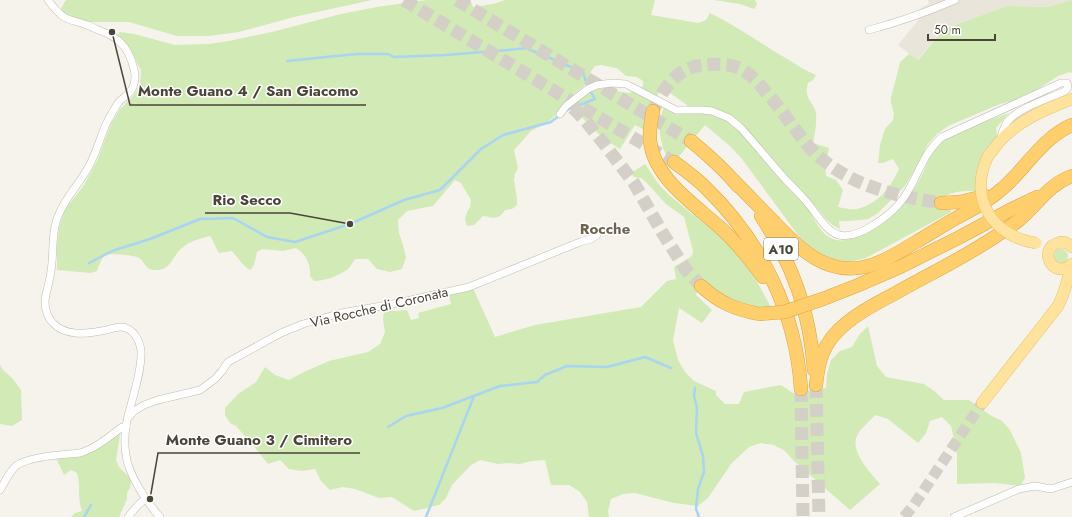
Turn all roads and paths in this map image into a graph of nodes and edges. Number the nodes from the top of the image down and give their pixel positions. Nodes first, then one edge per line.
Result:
1 (48, 0) edge
2 (955, 0) edge
3 (869, 30) dead end
4 (1072, 99) edge
5 (654, 111) tunnel mouth
6 (560, 114) dead end
7 (1072, 126) edge
8 (1000, 141) junction
9 (691, 142) tunnel mouth
10 (674, 162) tunnel mouth
11 (1072, 176) edge
12 (733, 180) junction
13 (1002, 190) junction
14 (1044, 194) junction
15 (942, 203) tunnel mouth
16 (596, 232) dead end
17 (1072, 247) edge
18 (1048, 251) junction
19 (1072, 265) edge
20 (1060, 269) junction
21 (701, 286) tunnel mouth
22 (1064, 293) junction
23 (781, 300) junction
24 (801, 389) tunnel mouth
25 (982, 403) tunnel mouth
26 (127, 419) junction
27 (126, 427) junction
28 (1072, 482) edge
29 (0, 490) edge
30 (145, 499) junction
31 (128, 517) edge
32 (160, 517) edge
33 (954, 517) edge

1 - 26 street
2 - 3 street
4 - 8 main road
5 - 23 highway
6 - 8 street
7 - 13 highway
8 - 18 main road, bridge
9 - 12 highway, A10
10 - 23 highway, A10
11 - 14 highway
12 - 13 highway
12 - 14 highway, A10
13 - 15 highway
14 - 21 highway, bridge
16 - 26 street, Via Rocche di Coronata
17 - 18 main road
18 - 20 main road
19 - 20 main road
19 - 22 main road
20 - 22 main road
22 - 25 main road
23 - 24 highway, A10
26 - 27 street
27 - 29 street
27 - 30 street
28 - 33 street
30 - 31 street
30 - 32 street

